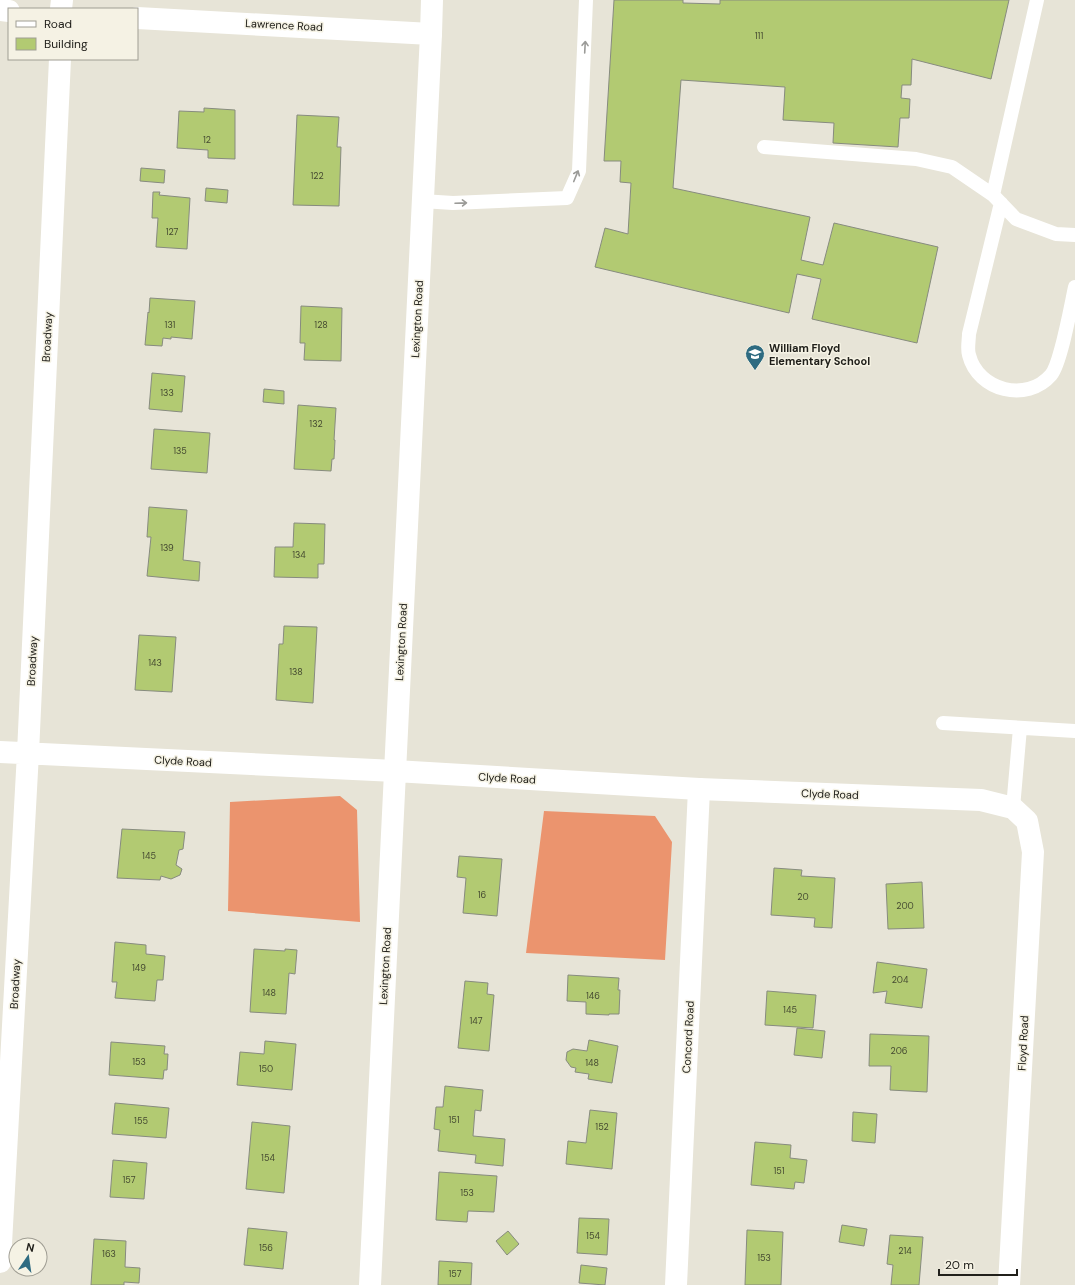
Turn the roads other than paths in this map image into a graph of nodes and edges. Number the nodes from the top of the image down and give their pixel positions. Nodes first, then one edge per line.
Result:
1 (432, 0) edge
2 (586, 0) edge
3 (1037, 0) edge
4 (138, 18) edge
5 (431, 34) junction
6 (60, 60) edge
7 (764, 147) dead end
8 (997, 199) junction
9 (422, 201) junction
10 (1075, 234) edge
11 (1075, 287) edge
12 (943, 723) dead end
13 (1020, 728) junction
14 (1075, 731) edge
15 (0, 752) edge
16 (28, 753) junction
17 (395, 771) junction
18 (699, 789) junction
19 (1013, 808) junction
20 (0, 1262) edge
21 (370, 1285) edge
22 (676, 1285) edge
23 (1009, 1285) edge

1 - 5 street, Lexington Road
9 -> 2 lane
3 - 8 lane
4 - 5 street, Lawrence Road
5 - 9 street, Lexington Road
6 - 16 street, Broadway
7 - 8 lane
8 - 10 lane
8 - 11 lane
9 - 17 street, Lexington Road
12 - 13 lane
13 - 14 lane
13 - 19 lane
15 - 16 street, Clyde Road
16 - 17 street, Clyde Road
16 - 20 street, Broadway
17 - 18 street, Clyde Road
17 - 21 street, Lexington Road
18 - 19 street, Clyde Road
18 - 22 street, Concord Road
19 - 23 street, Floyd Road

